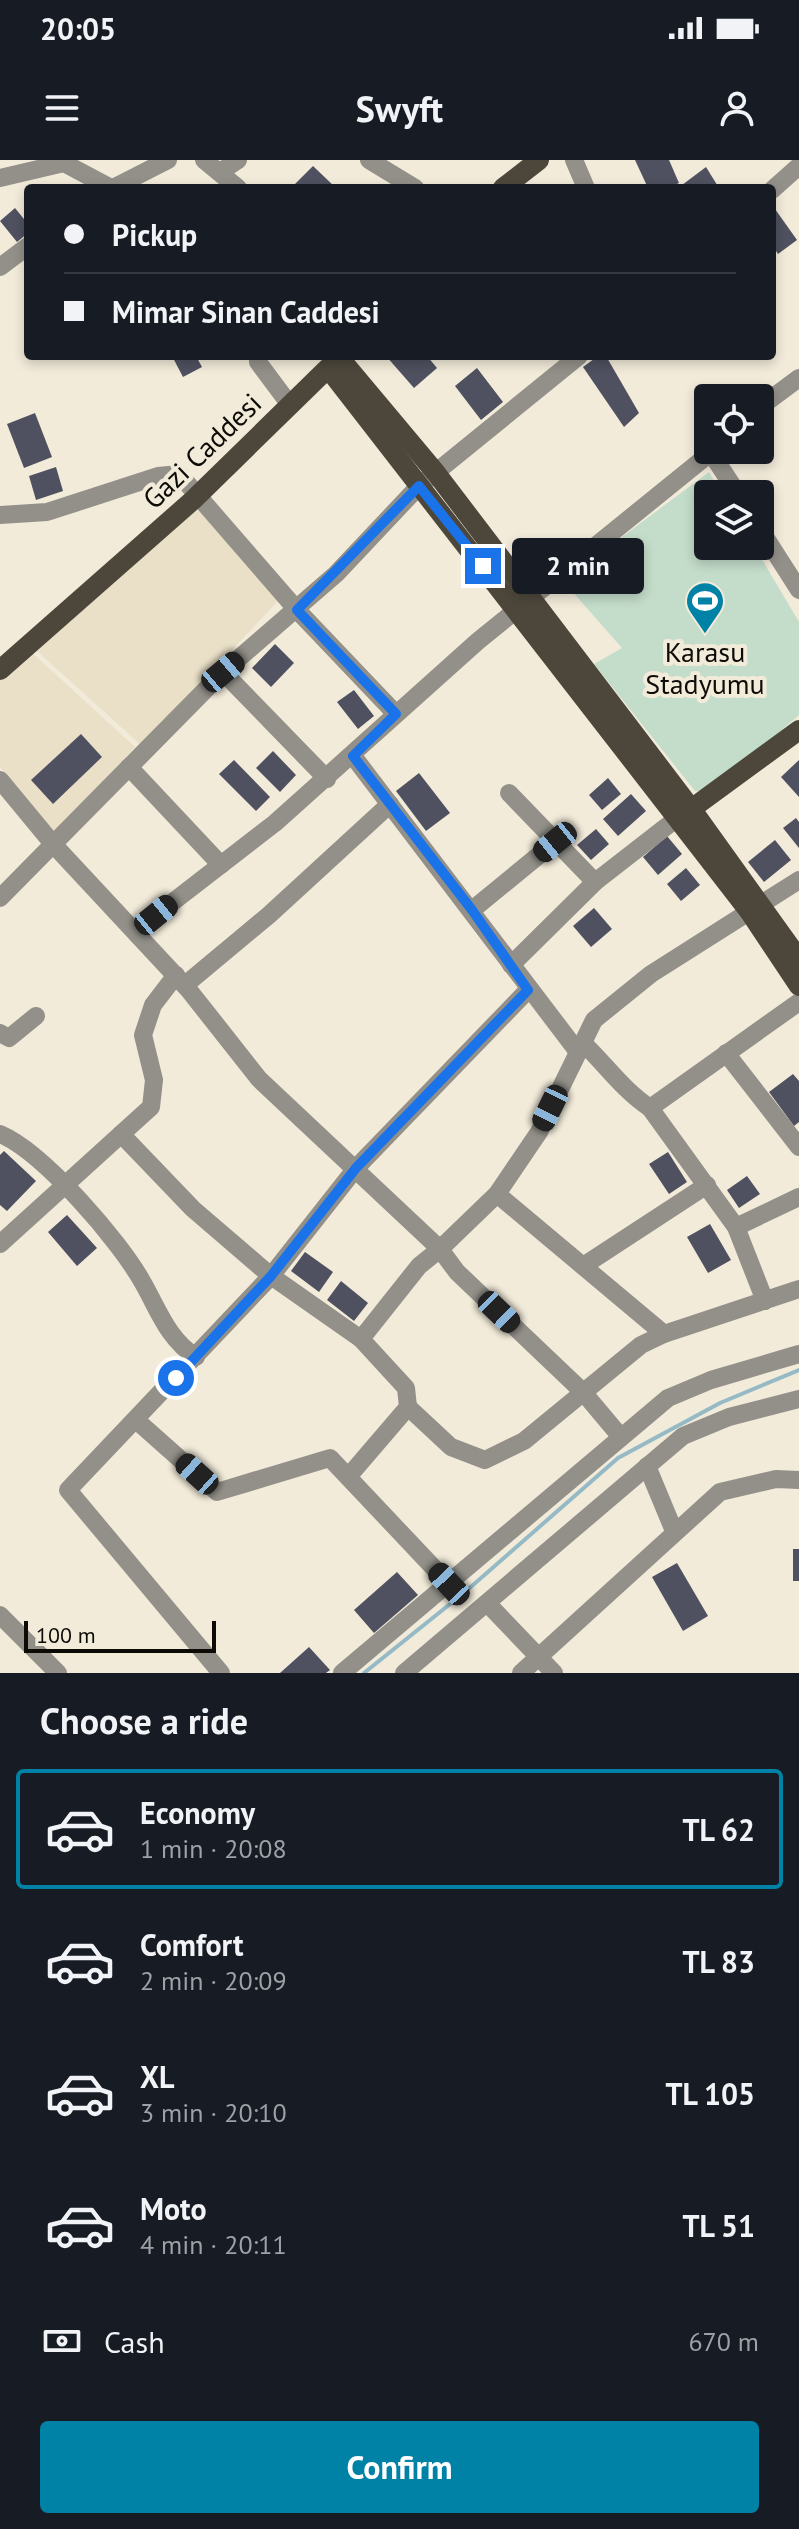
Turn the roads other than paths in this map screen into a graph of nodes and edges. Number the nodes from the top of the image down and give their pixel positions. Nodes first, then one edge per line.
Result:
1 (168, 160) edge
2 (204, 160) edge
3 (238, 160) edge
4 (369, 160) edge
5 (539, 160) edge
6 (574, 160) edge
7 (799, 166) edge
8 (220, 172) junction
9 (0, 178) edge
10 (104, 184) edge
11 (120, 184) edge
12 (234, 184) edge
13 (408, 184) edge
14 (508, 184) edge
15 (584, 184) edge
16 (776, 186) edge
17 (24, 249) edge
18 (0, 267) edge
19 (258, 360) edge
20 (329, 360) edge
21 (331, 360) edge
22 (331, 360) edge
23 (574, 360) edge
24 (799, 378) edge
25 (774, 397) edge
26 (287, 401) junction
27 (697, 464) edge
28 (436, 473) junction
29 (419, 486) junction
30 (194, 490) junction
31 (0, 515) edge
32 (774, 551) edge
33 (799, 590) edge
34 (523, 604) junction
35 (297, 610) junction
36 (0, 655) edge
37 (0, 670) edge
38 (223, 672) junction
39 (396, 714) junction
40 (799, 730) edge
41 (353, 756) junction
42 (129, 767) junction
43 (327, 779) junction
44 (0, 780) edge
45 (509, 793) dead end
46 (390, 804) junction
47 (684, 815) junction
48 (555, 842) junction
49 (53, 844) junction
50 (221, 865) junction
51 (799, 880) edge
52 (595, 882) junction
53 (0, 898) edge
54 (755, 908) junction
55 (472, 910) junction
56 (138, 935) junction
57 (799, 959) edge
58 (511, 965) junction
59 (180, 980) junction
60 (799, 986) edge
61 (528, 990) junction
62 (799, 1002) edge
63 (36, 1016) dead end
64 (0, 1033) edge
65 (580, 1047) junction
66 (726, 1053) junction
67 (650, 1108) junction
68 (0, 1134) edge
69 (121, 1134) junction
70 (799, 1147) edge
71 (356, 1168) junction
72 (66, 1184) junction
73 (707, 1185) junction
74 (497, 1194) junction
75 (799, 1197) edge
76 (736, 1227) junction
77 (0, 1244) edge
78 (440, 1249) junction
79 (583, 1266) junction
80 (271, 1276) junction
81 (799, 1289) edge
82 (765, 1301) junction
83 (664, 1334) junction
84 (361, 1339) junction
85 (799, 1354) edge
86 (196, 1357) junction
87 (583, 1392) junction
88 (799, 1399) edge
89 (408, 1407) junction
90 (136, 1420) junction
91 (620, 1436) junction
92 (647, 1466) junction
93 (348, 1477) junction
94 (799, 1480) edge
95 (674, 1531) junction
96 (449, 1584) junction
97 (488, 1604) junction
98 (0, 1615) edge
99 (540, 1656) junction
100 (58, 1673) edge
101 (221, 1673) edge
102 (342, 1673) edge
103 (404, 1673) edge
104 (521, 1673) edge
105 (554, 1673) edge

1 - 11 street
2 - 8 street
3 - 8 street
4 - 13 street
5 - 14 main road
6 - 15 street
7 - 16 street
8 - 12 street
9 - 10 street
17 - 18 street
19 - 26 street
20 - 26 main road
21 - 28 main road
22 - 29 main road
23 - 28 street
24 - 25 street
26 - 30 main road
27 - 34 street
28 - 29 street
28 - 34 main road
29 - 34 main road
29 - 35 street
30 - 31 street
30 - 35 street
30 - 36 main road
30 - 37 main road, Gazi Caddesi
32 - 33 street
34 - 39 street
34 - 47 main road
35 - 38 street
35 - 39 street
38 - 42 street
38 - 43 street
39 - 41 street
40 - 47 main road
41 - 43 street
41 - 46 street
42 - 49 street
42 - 50 street
43 - 50 street
44 - 49 street
45 - 48 street
46 - 55 street
46 - 59 street
47 - 52 street
47 - 54 main road
48 - 52 street
48 - 55 street
49 - 53 street
49 - 56 street
50 - 56 street
51 - 54 street
52 - 58 street
54 - 57 main road
54 - 60 main road
54 - 65 street
55 - 58 street
56 - 59 street
58 - 61 street
59 - 69 street
59 - 71 street
61 - 65 street
61 - 71 street
62 - 66 street
63 - 64 street
65 - 67 street
65 - 74 street
66 - 67 street
66 - 70 street
67 - 73 street
68 - 72 street
69 - 72 street
69 - 80 street
71 - 78 street
71 - 80 street
72 - 77 street
72 - 86 street
73 - 76 street
73 - 79 street
74 - 78 street
74 - 79 street
75 - 76 street
76 - 82 street
78 - 84 street
78 - 87 street
79 - 83 street
80 - 84 street
80 - 86 street
81 - 82 street
82 - 83 street
83 - 87 street
84 - 89 street
85 - 91 street
86 - 90 street
87 - 89 street
87 - 91 street
88 - 92 street
89 - 93 street
90 - 93 street
90 - 101 street
91 - 96 street
92 - 95 street
92 - 97 street
93 - 96 street
94 - 95 street
95 - 99 street
96 - 102 street
97 - 99 street
97 - 103 street
98 - 100 street
99 - 104 street
99 - 105 street

